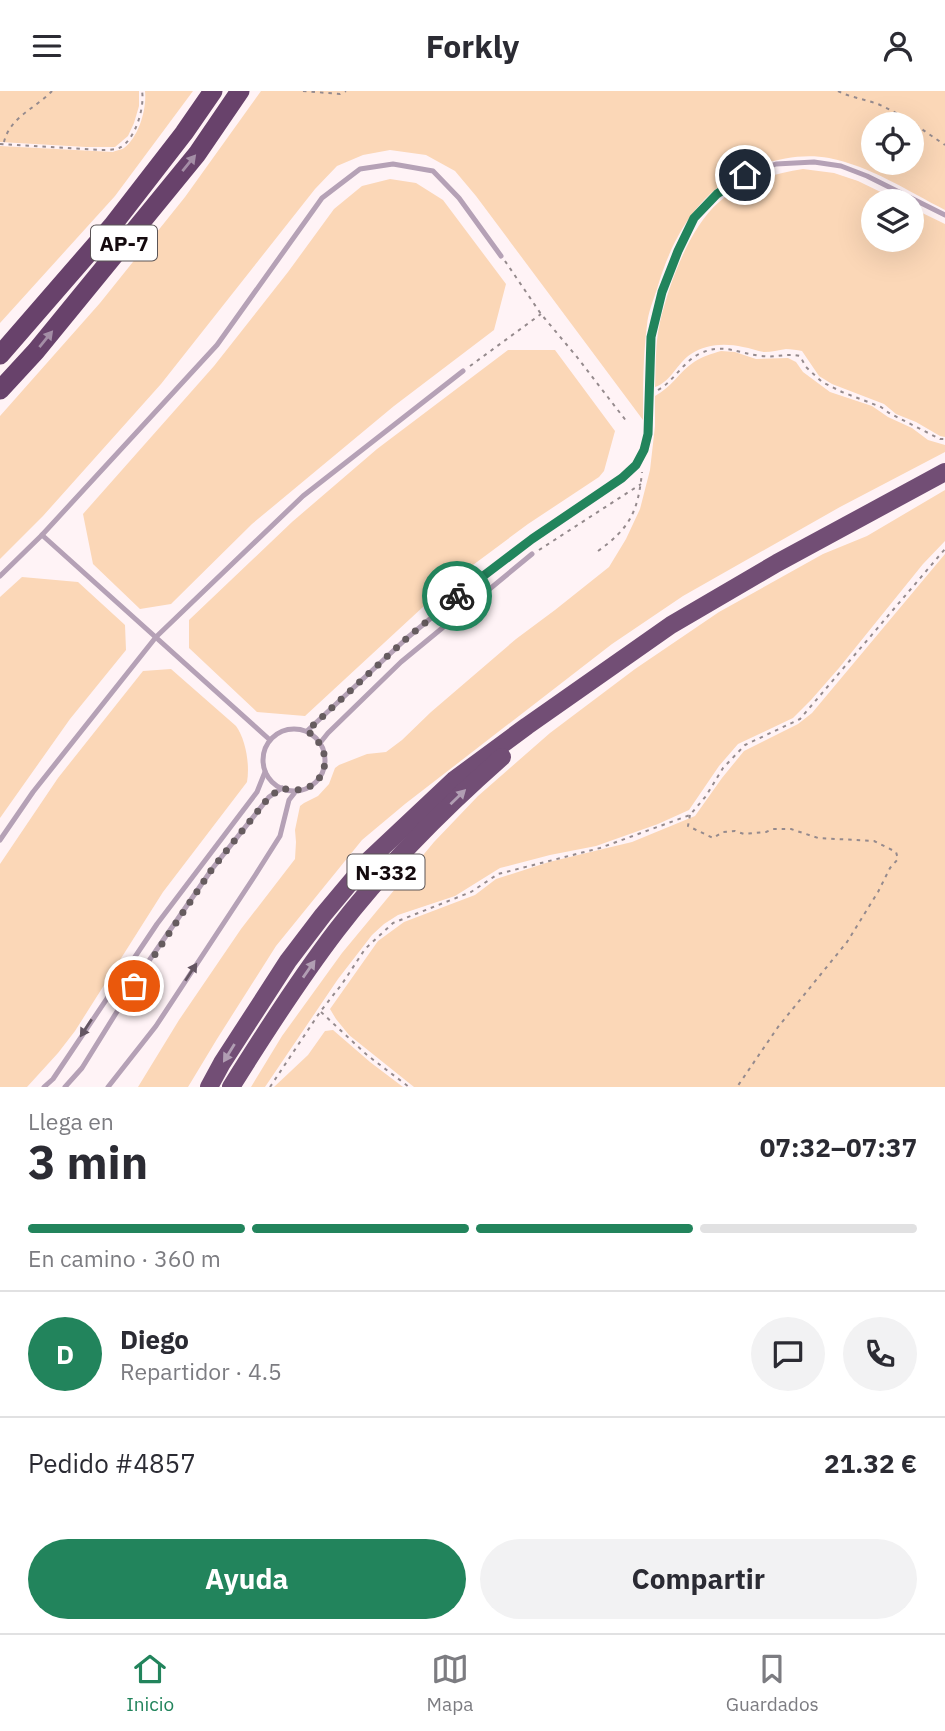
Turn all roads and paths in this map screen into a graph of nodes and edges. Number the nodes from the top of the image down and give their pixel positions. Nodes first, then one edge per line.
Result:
1 (52, 91) edge
2 (142, 91) edge
3 (213, 91) edge
4 (240, 91) edge
5 (303, 91) edge
6 (346, 91) edge
7 (838, 91) edge
8 (2, 144) edge
9 (945, 145) edge
10 (945, 215) edge
11 (501, 256) joint
12 (541, 314) junction
13 (0, 355) edge
14 (463, 371) joint
15 (0, 390) edge
16 (648, 396) junction
17 (627, 422) dead end
18 (945, 439) edge
19 (945, 472) edge
20 (642, 473) dead end
21 (641, 484) junction
22 (42, 535) junction
23 (945, 549) edge
24 (598, 551) dead end
25 (533, 554) joint
26 (0, 576) edge
27 (156, 637) junction
28 (578, 689) junction
29 (307, 731) junction
30 (270, 740) junction
31 (320, 743) junction
32 (265, 772) junction
33 (282, 788) junction
34 (296, 791) junction
35 (690, 815) junction
36 (0, 840) edge
37 (284, 1007) junction
38 (320, 1012) junction
39 (44, 1087) edge
40 (65, 1087) edge
41 (108, 1087) edge
42 (209, 1087) edge
43 (231, 1087) edge
44 (242, 1087) edge
45 (271, 1087) edge
46 (409, 1087) edge
47 (737, 1087) edge

1 - 8 path
2 - 8 path
3 - 13 highway, AP-7
15 -> 4 highway, AP-7
5 - 6 path
7 - 9 path
10 - 16 lane
11 - 12 path
11 - 22 lane
12 - 14 path
12 - 17 path
14 - 27 lane
16 - 18 path
16 - 29 lane
19 - 28 highway, N-332
20 - 21 path
21 - 24 path
21 - 25 path
22 - 26 lane
22 - 27 lane
23 - 35 path
25 - 31 lane
27 - 30 lane
27 - 36 lane
37 -> 28 highway, N-332
28 -> 42 highway, N-332
29 - 30 lane
29 - 31 lane
30 - 32 lane
31 - 34 lane
32 - 33 lane
32 -> 39 lane
33 - 34 lane
33 - 40 lane
41 -> 34 lane
35 - 38 path
35 - 47 path
37 - 43 highway, N-332
37 - 44 highway
38 - 45 path
38 - 46 path

